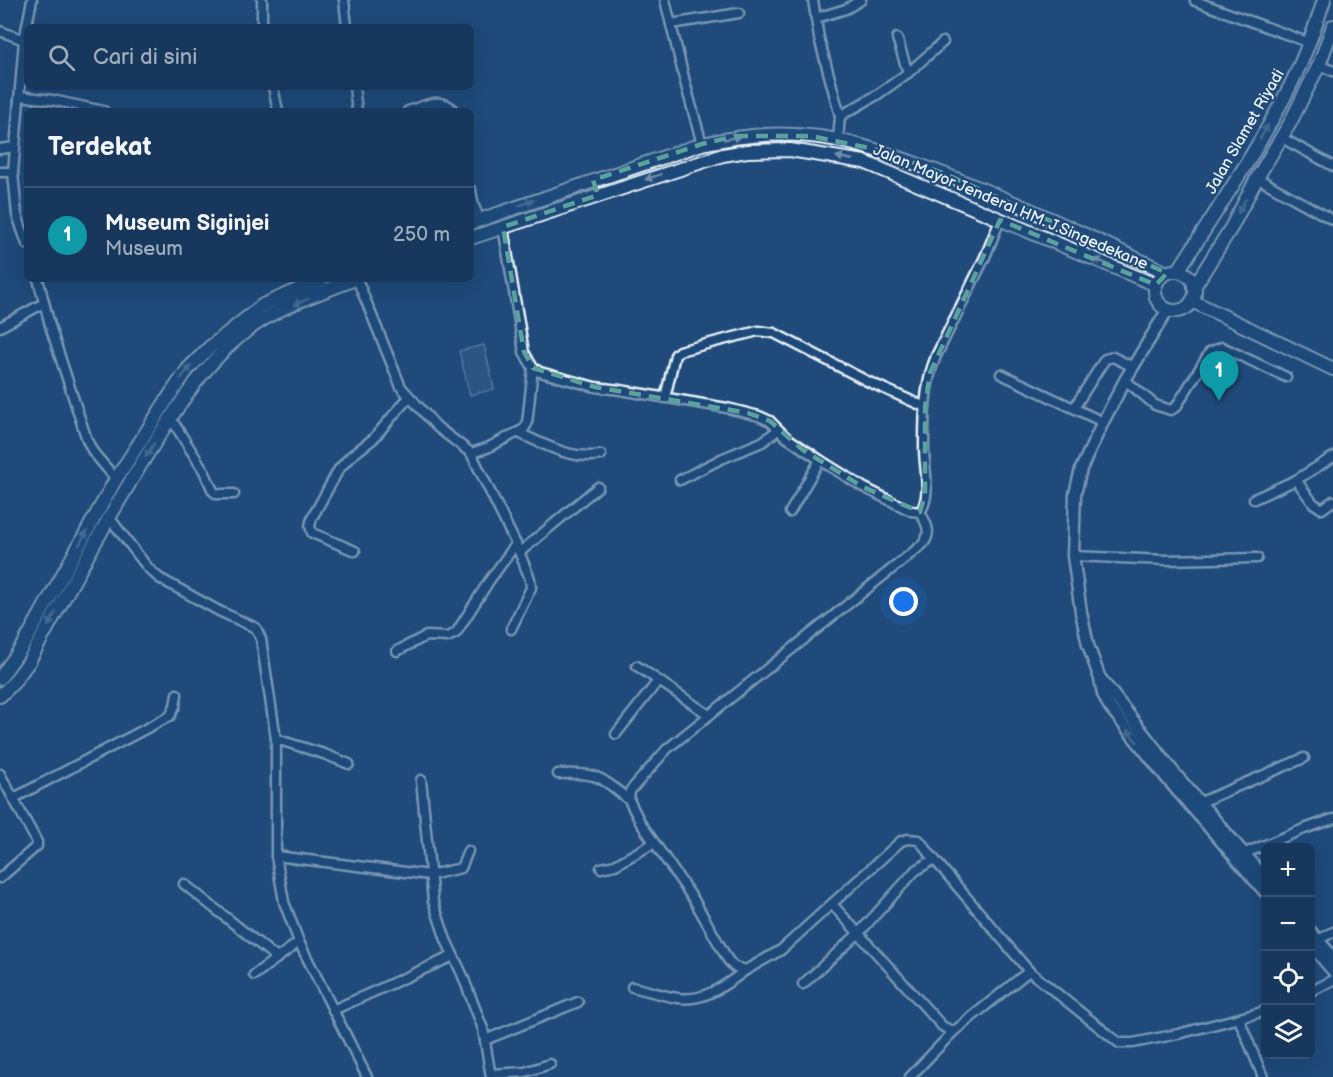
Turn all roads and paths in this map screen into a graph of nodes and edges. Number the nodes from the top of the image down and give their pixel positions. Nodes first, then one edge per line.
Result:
1 (32, 0) edge
2 (262, 0) edge
3 (344, 0) edge
4 (666, 0) edge
5 (813, 0) edge
6 (861, 0) edge
7 (1324, 0) edge
8 (1195, 1) edge
9 (739, 13) dead end
10 (816, 18) junction
11 (27, 24) edge
12 (262, 24) edge
13 (347, 24) edge
14 (671, 24) junction
15 (1333, 26) edge
16 (0, 31) edge
17 (897, 38) dead end
18 (24, 40) joint
19 (943, 42) dead end
20 (1310, 43) junction
21 (1319, 64) junction
22 (1333, 71) edge
23 (908, 73) junction
24 (274, 90) edge
25 (354, 90) edge
26 (1288, 90) junction
27 (20, 96) junction
28 (1302, 100) junction
29 (90, 108) edge
30 (277, 108) edge
31 (357, 108) edge
32 (418, 108) edge
33 (451, 108) edge
34 (840, 116) junction
35 (1282, 138) junction
36 (838, 140) junction
37 (702, 144) junction
38 (15, 147) junction
39 (0, 148) edge
40 (1333, 166) edge
41 (0, 172) edge
42 (13, 172) junction
43 (1257, 178) junction
44 (593, 180) junction
45 (569, 188) junction
46 (598, 195) junction
47 (573, 203) junction
48 (474, 206) edge
49 (1000, 220) junction
50 (1333, 220) edge
51 (476, 221) edge
52 (503, 227) junction
53 (24, 235) edge
54 (474, 237) edge
55 (1172, 272) junction
56 (39, 282) edge
57 (315, 282) edge
58 (349, 282) edge
59 (357, 282) edge
60 (1156, 285) junction
61 (1194, 287) junction
62 (1192, 301) junction
63 (44, 303) junction
64 (1168, 309) junction
65 (0, 327) edge
66 (1133, 366) junction
67 (533, 368) junction
68 (1333, 369) edge
69 (1001, 374) dead end
70 (1286, 377) dead end
71 (1125, 380) junction
72 (409, 397) junction
73 (665, 398) junction
74 (925, 407) junction
75 (1074, 408) junction
76 (170, 417) junction
77 (1103, 422) junction
78 (778, 430) junction
79 (519, 433) junction
80 (471, 453) junction
81 (601, 455) dead end
82 (1330, 459) edge
83 (820, 460) junction
84 (1333, 470) edge
85 (116, 479) junction
86 (680, 480) dead end
87 (1296, 480) junction
88 (598, 487) dead end
89 (234, 494) dead end
90 (1254, 499) dead end
91 (1333, 501) edge
92 (790, 512) dead end
93 (920, 512) junction
94 (108, 516) junction
95 (518, 548) junction
96 (355, 551) dead end
97 (1073, 556) junction
98 (1257, 558) dead end
99 (511, 629) dead end
100 (397, 651) dead end
101 (637, 666) dead end
102 (0, 678) edge
103 (658, 681) junction
104 (177, 694) dead end
105 (0, 696) edge
106 (709, 715) junction
107 (616, 734) dead end
108 (276, 740) junction
109 (1304, 758) dead end
110 (349, 764) dead end
111 (0, 774) edge
112 (558, 774) dead end
113 (421, 780) dead end
114 (14, 798) junction
115 (629, 800) junction
116 (1195, 804) junction
117 (1333, 819) edge
118 (654, 843) junction
119 (468, 851) dead end
120 (1239, 855) junction
121 (276, 856) junction
122 (934, 859) junction
123 (601, 868) dead end
124 (430, 875) junction
125 (1261, 875) edge
126 (0, 878) edge
127 (184, 884) dead end
128 (1261, 886) edge
129 (832, 904) junction
130 (1333, 932) edge
131 (859, 933) junction
132 (1315, 941) edge
133 (299, 942) junction
134 (1315, 943) edge
135 (1315, 944) edge
136 (453, 956) junction
137 (1333, 957) edge
138 (277, 958) junction
139 (746, 970) junction
140 (1029, 971) junction
141 (1333, 971) edge
142 (254, 975) dead end
143 (1333, 980) edge
144 (803, 984) dead end
145 (632, 987) dead end
146 (1315, 990) edge
147 (578, 1002) dead end
148 (333, 1010) junction
149 (1261, 1012) edge
150 (1239, 1019) junction
151 (953, 1032) junction
152 (485, 1040) junction
153 (550, 1064) dead end
154 (491, 1075) edge
155 (367, 1077) edge
156 (910, 1077) edge
157 (1263, 1077) edge

1 - 11 street
2 - 12 street
3 - 13 street
4 - 14 street
5 - 10 street
6 - 10 street
7 - 20 main road, Jalan Slamet Riyadi
8 - 20 street
9 - 14 street
10 - 34 street
14 - 37 street
15 - 21 main road, Jalan Slamet Riyadi
16 - 18 street
17 - 23 street
18 - 27 street
19 - 23 street
20 - 26 main road, Jalan Slamet Riyadi
21 - 22 street
21 - 28 main road, Jalan Slamet Riyadi
23 - 34 street
24 - 30 street
25 - 31 street
26 - 28 main road
55 -> 26 main road, Jalan Slamet Riyadi
27 - 29 street
27 - 38 street
28 - 35 main road, Jalan Slamet Riyadi
32 - 33 street
34 - 36 street
35 - 40 street
35 - 43 main road, Jalan Slamet Riyadi
37 -> 36 main road, Jalan Mayor Jenderal HM. J.Singedekane
36 - 55 main road, Jalan Mayor Jenderal HM. J.Singedekane
37 - 44 main road, Jalan Mayor Jenderal HM. J.Singedekane
38 - 39 street
38 - 42 street
41 - 42 street
42 - 53 street
43 - 50 street
43 -> 61 main road, Jalan Slamet Riyadi
44 - 45 main road, Jalan Mayor Jenderal HM. J.Singedekane
44 - 46 main road
45 - 47 main road
51 -> 45 main road, Jalan Mayor Jenderal HM. J.Singedekane
46 - 47 main road, Jalan Mayor Jenderal HM. J.Singedekane
49 -> 46 main road, Jalan Mayor Jenderal HM. J.Singedekane
47 - 52 main road, Jalan Mayor Jenderal HM. J.Singedekane
48 - 51 street
60 -> 49 main road, Jalan Mayor Jenderal HM. J.Singedekane
49 - 74 street
52 - 54 main road, Jalan Mayor Jenderal HM. J.Singedekane
52 - 67 street
55 - 60 main road
55 - 61 main road
56 - 63 street
85 -> 57 main road
58 -> 76 main road
59 - 72 street
60 - 64 main road
61 - 62 main road
62 - 64 main road
62 - 68 main road
63 - 65 street
63 - 85 street
64 - 66 street
66 - 71 street
66 - 75 street
67 - 73 street
67 - 79 street
69 - 75 street
70 - 71 street
71 - 77 street
72 - 80 street
72 - 96 street
73 - 74 street
73 - 78 street
74 - 93 street
75 - 77 street
76 - 89 street
76 -> 94 main road
77 - 97 street
78 - 83 street
78 - 86 street
79 - 80 street
79 - 81 street
80 - 95 street
82 - 84 street
82 - 87 street
83 - 92 street
83 - 93 street
102 -> 85 main road
87 - 90 street
87 - 91 street
88 - 95 street
93 - 106 street
94 -> 105 main road
94 - 108 street
95 - 99 street
95 - 100 street
97 - 98 street
97 - 116 street
101 - 103 street
103 - 106 street
103 - 107 street
104 - 114 street
106 - 115 street
108 - 110 street
108 - 121 street
109 - 116 street
111 - 114 street
112 - 115 street
113 - 124 street
114 - 126 street
115 - 118 street
116 - 120 street
117 - 120 street
118 - 123 street
118 - 139 street
119 - 124 street
120 - 125 street
120 - 128 street
121 - 124 street
121 - 133 street
122 - 129 street
122 - 131 street
122 - 140 street
124 - 136 street
127 - 138 street
129 - 131 street
129 - 139 street
130 - 132 street
131 - 144 street
131 - 151 street
133 - 138 street
133 - 148 street
134 - 137 street
135 - 141 street
136 - 148 street
136 - 152 street
138 - 142 street
139 - 145 street
140 - 150 street
140 - 151 street
143 - 146 street
147 - 152 street
148 - 155 street
149 - 150 street
150 - 157 street
151 - 156 street
152 - 154 street
153 - 154 street

